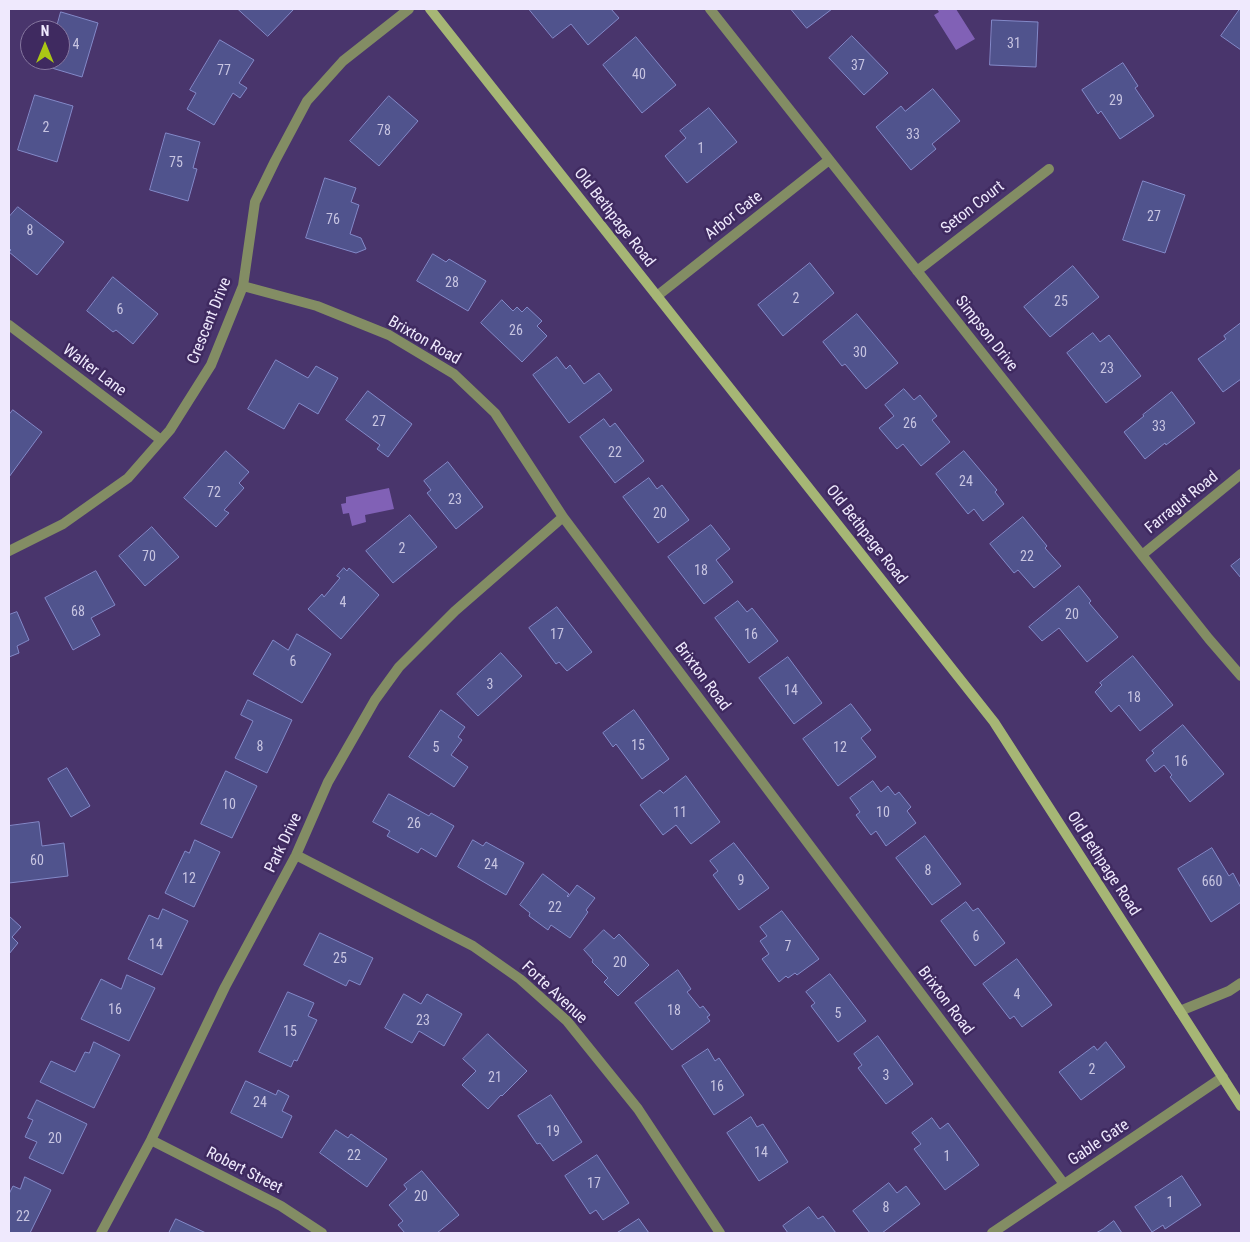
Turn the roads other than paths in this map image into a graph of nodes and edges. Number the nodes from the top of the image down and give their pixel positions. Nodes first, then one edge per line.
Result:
1 (409, 9) edge
2 (430, 9) edge
3 (710, 9) edge
4 (829, 160) junction
5 (1048, 168) dead end
6 (917, 271) junction
7 (243, 286) junction
8 (657, 296) junction
9 (9, 325) edge
10 (161, 440) junction
11 (1241, 474) edge
12 (563, 517) junction
13 (9, 552) edge
14 (1142, 555) junction
15 (1241, 676) edge
16 (296, 855) junction
17 (1241, 983) edge
18 (1180, 1011) junction
19 (1223, 1077) junction
20 (1241, 1106) edge
21 (151, 1140) junction
22 (1064, 1184) junction
23 (101, 1233) edge
24 (322, 1233) edge
25 (720, 1233) edge
26 (992, 1233) edge

1 - 7 street, Crescent Drive
2 - 8 main road, Old Bethpage Road
3 - 4 street, Simpson Drive
4 - 6 street, Simpson Drive
4 - 8 street, Arbor Gate
5 - 6 street, Seton Court
6 - 14 street, Simpson Drive
7 - 10 street, Crescent Drive
7 - 12 street, Brixton Road
8 - 18 main road, Old Bethpage Road
9 - 10 street, Walter Lane
10 - 13 street, Crescent Drive
11 - 14 street, Farragut Road
12 - 16 street, Park Drive
12 - 22 street, Brixton Road
14 - 15 street, Simpson Drive
16 - 21 street, Park Drive
16 - 25 street, Forte Avenue
17 - 18 street
18 - 19 main road, Old Bethpage Road
19 - 20 main road, Old Bethpage Road
19 - 22 street, Gable Gate
21 - 23 street, Park Drive
21 - 24 street, Robert Street
22 - 26 street, Gable Gate

